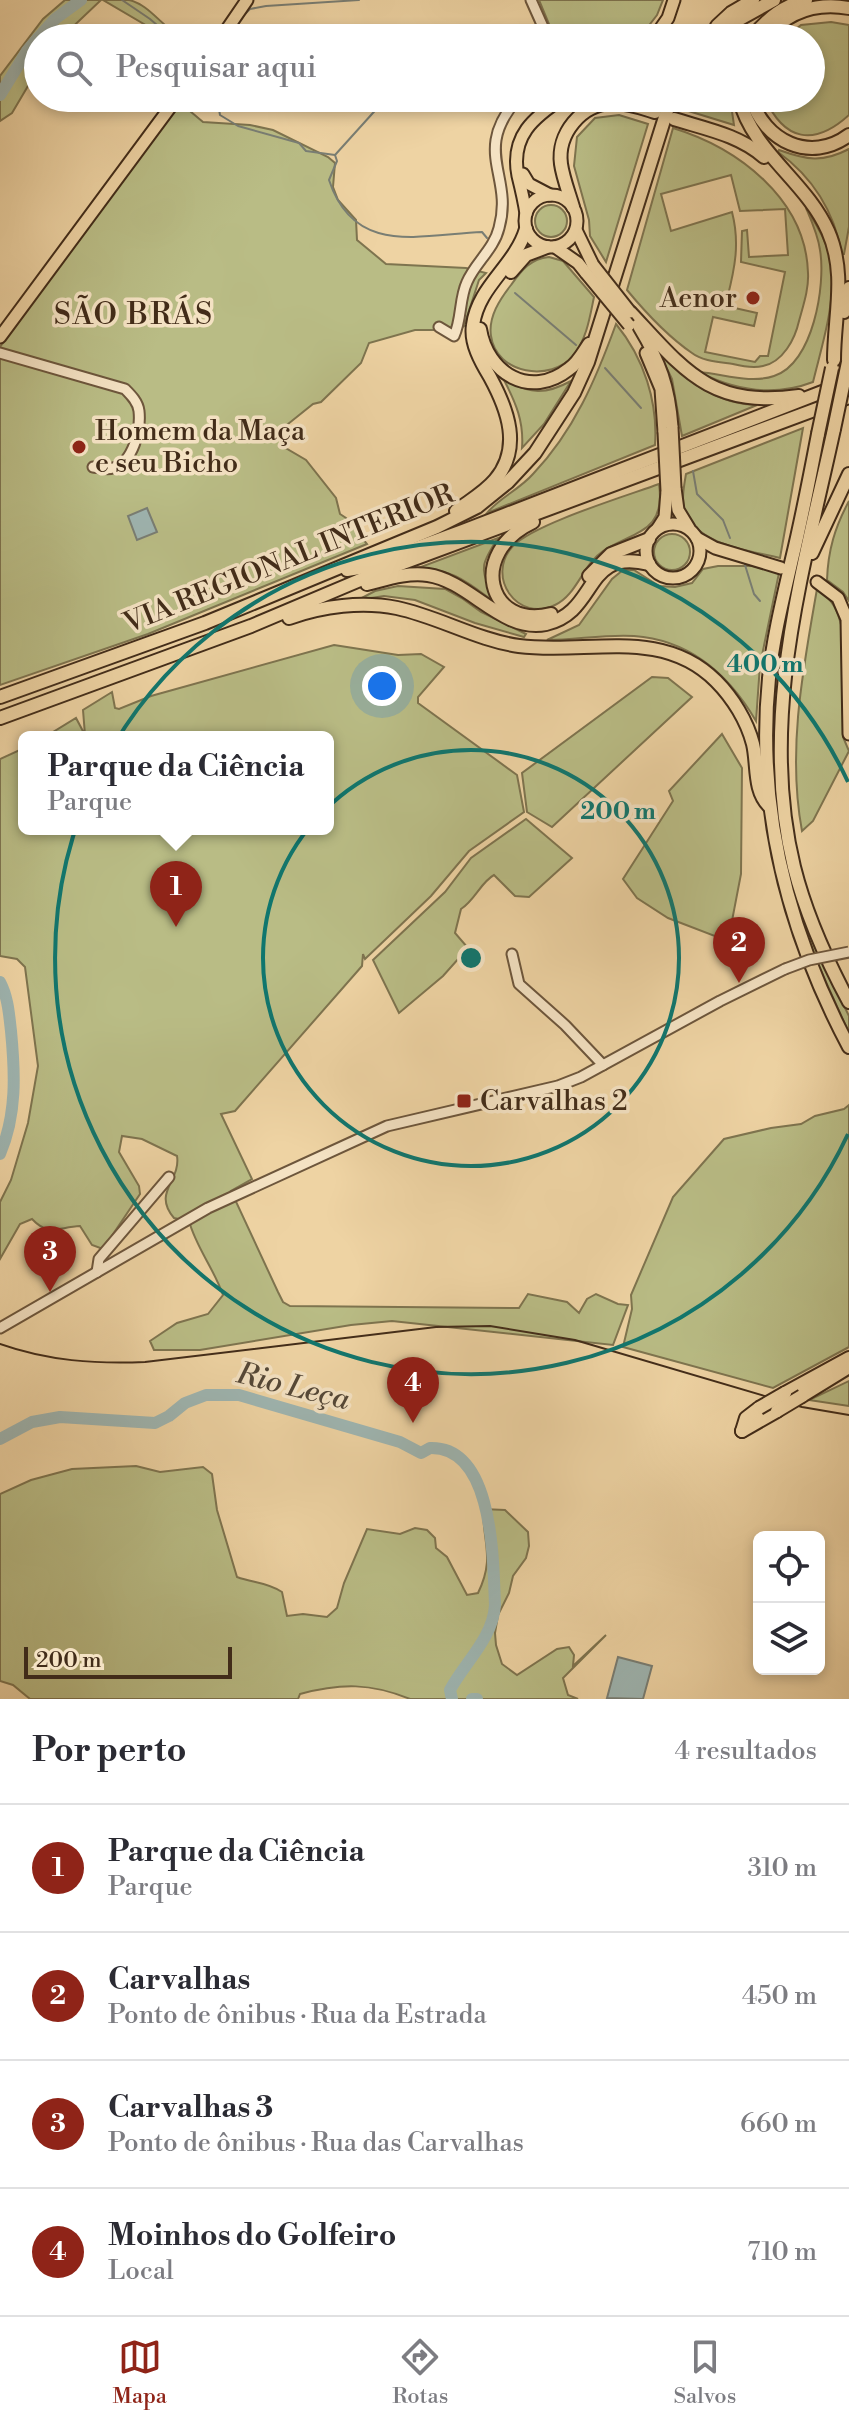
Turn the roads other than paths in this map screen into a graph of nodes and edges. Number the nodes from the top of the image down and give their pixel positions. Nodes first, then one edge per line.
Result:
1 (247, 0) edge
2 (531, 0) edge
3 (674, 0) edge
4 (753, 0) edge
5 (774, 0) edge
6 (806, 0) edge
7 (849, 8) edge
8 (231, 24) edge
9 (542, 24) edge
10 (664, 24) edge
11 (719, 24) edge
12 (729, 24) edge
13 (763, 24) edge
14 (780, 24) edge
15 (167, 112) edge
16 (506, 112) edge
17 (543, 112) edge
18 (586, 112) edge
19 (667, 112) edge
20 (744, 112) edge
21 (757, 112) edge
22 (674, 119) dead end
23 (849, 135) edge
24 (517, 163) junction
25 (794, 182) junction
26 (550, 195) junction
27 (573, 207) junction
28 (526, 214) junction
29 (526, 229) junction
30 (576, 230) junction
31 (551, 247) junction
32 (590, 269) junction
33 (849, 288) edge
34 (629, 318) junction
35 (439, 327) dead end
36 (600, 329) junction
37 (0, 337) edge
38 (0, 353) edge
39 (849, 358) edge
40 (833, 364) junction
41 (849, 381) edge
42 (814, 394) junction
43 (849, 397) edge
44 (93, 467) dead end
45 (849, 474) edge
46 (671, 489) junction
47 (588, 496) junction
48 (437, 527) junction
49 (653, 535) junction
50 (694, 535) junction
51 (734, 554) junction
52 (699, 561) junction
53 (649, 564) junction
54 (781, 568) dead end
55 (804, 571) junction
56 (325, 573) junction
57 (817, 582) dead end
58 (333, 592) junction
59 (251, 626) junction
60 (0, 697) edge
61 (0, 718) edge
62 (849, 734) edge
63 (769, 806) junction
64 (849, 952) edge
65 (512, 954) dead end
66 (849, 1002) edge
67 (849, 1047) edge
68 (603, 1065) junction
69 (169, 1177) dead end
70 (97, 1272) junction
71 (1, 1327) edge
72 (848, 1363) edge

1 - 8 main road
2 - 9 street
3 - 10 main road
4 - 11 highway
5 - 12 highway
6 - 13 highway
7 - 14 highway
15 - 37 main road
16 - 35 street
17 - 24 main road
18 - 27 highway
19 - 36 highway, VIA REGIONAL INTERIOR
20 - 25 highway
21 - 23 highway
22 - 25 highway
24 - 26 main road
24 - 28 main road
25 - 40 highway
26 - 27 main road
26 - 28 main road
27 - 30 main road
28 - 29 main road
29 - 31 main road
29 - 48 highway
30 - 31 main road
30 - 32 main road
31 - 32 main road
31 - 36 highway
32 - 34 main road, bridge
33 - 40 highway
34 - 42 highway
34 - 46 main road, bridge
36 - 48 highway, VIA REGIONAL INTERIOR
38 - 44 street
39 - 55 highway, bridge
40 - 63 highway, bridge
41 - 42 highway
42 - 56 highway
43 - 47 highway, VIA REGIONAL INTERIOR
45 - 55 highway
46 - 49 main road
46 - 50 main road
47 - 49 highway
47 - 58 highway, VIA REGIONAL INTERIOR
48 - 56 highway, VIA REGIONAL INTERIOR
49 - 50 main road
49 - 53 main road
50 - 51 main road
50 - 52 main road
51 - 52 main road
51 - 54 main road
52 - 53 main road
53 - 58 highway
55 - 66 highway
56 - 60 highway, VIA REGIONAL INTERIOR
57 - 62 main road
58 - 59 highway, VIA REGIONAL INTERIOR
59 - 61 highway, VIA REGIONAL INTERIOR
59 - 63 highway
63 - 67 highway
64 - 68 street, bridge
65 - 68 street
68 - 70 street
69 - 70 street
70 - 71 street
72 - 72 highway, bridge

